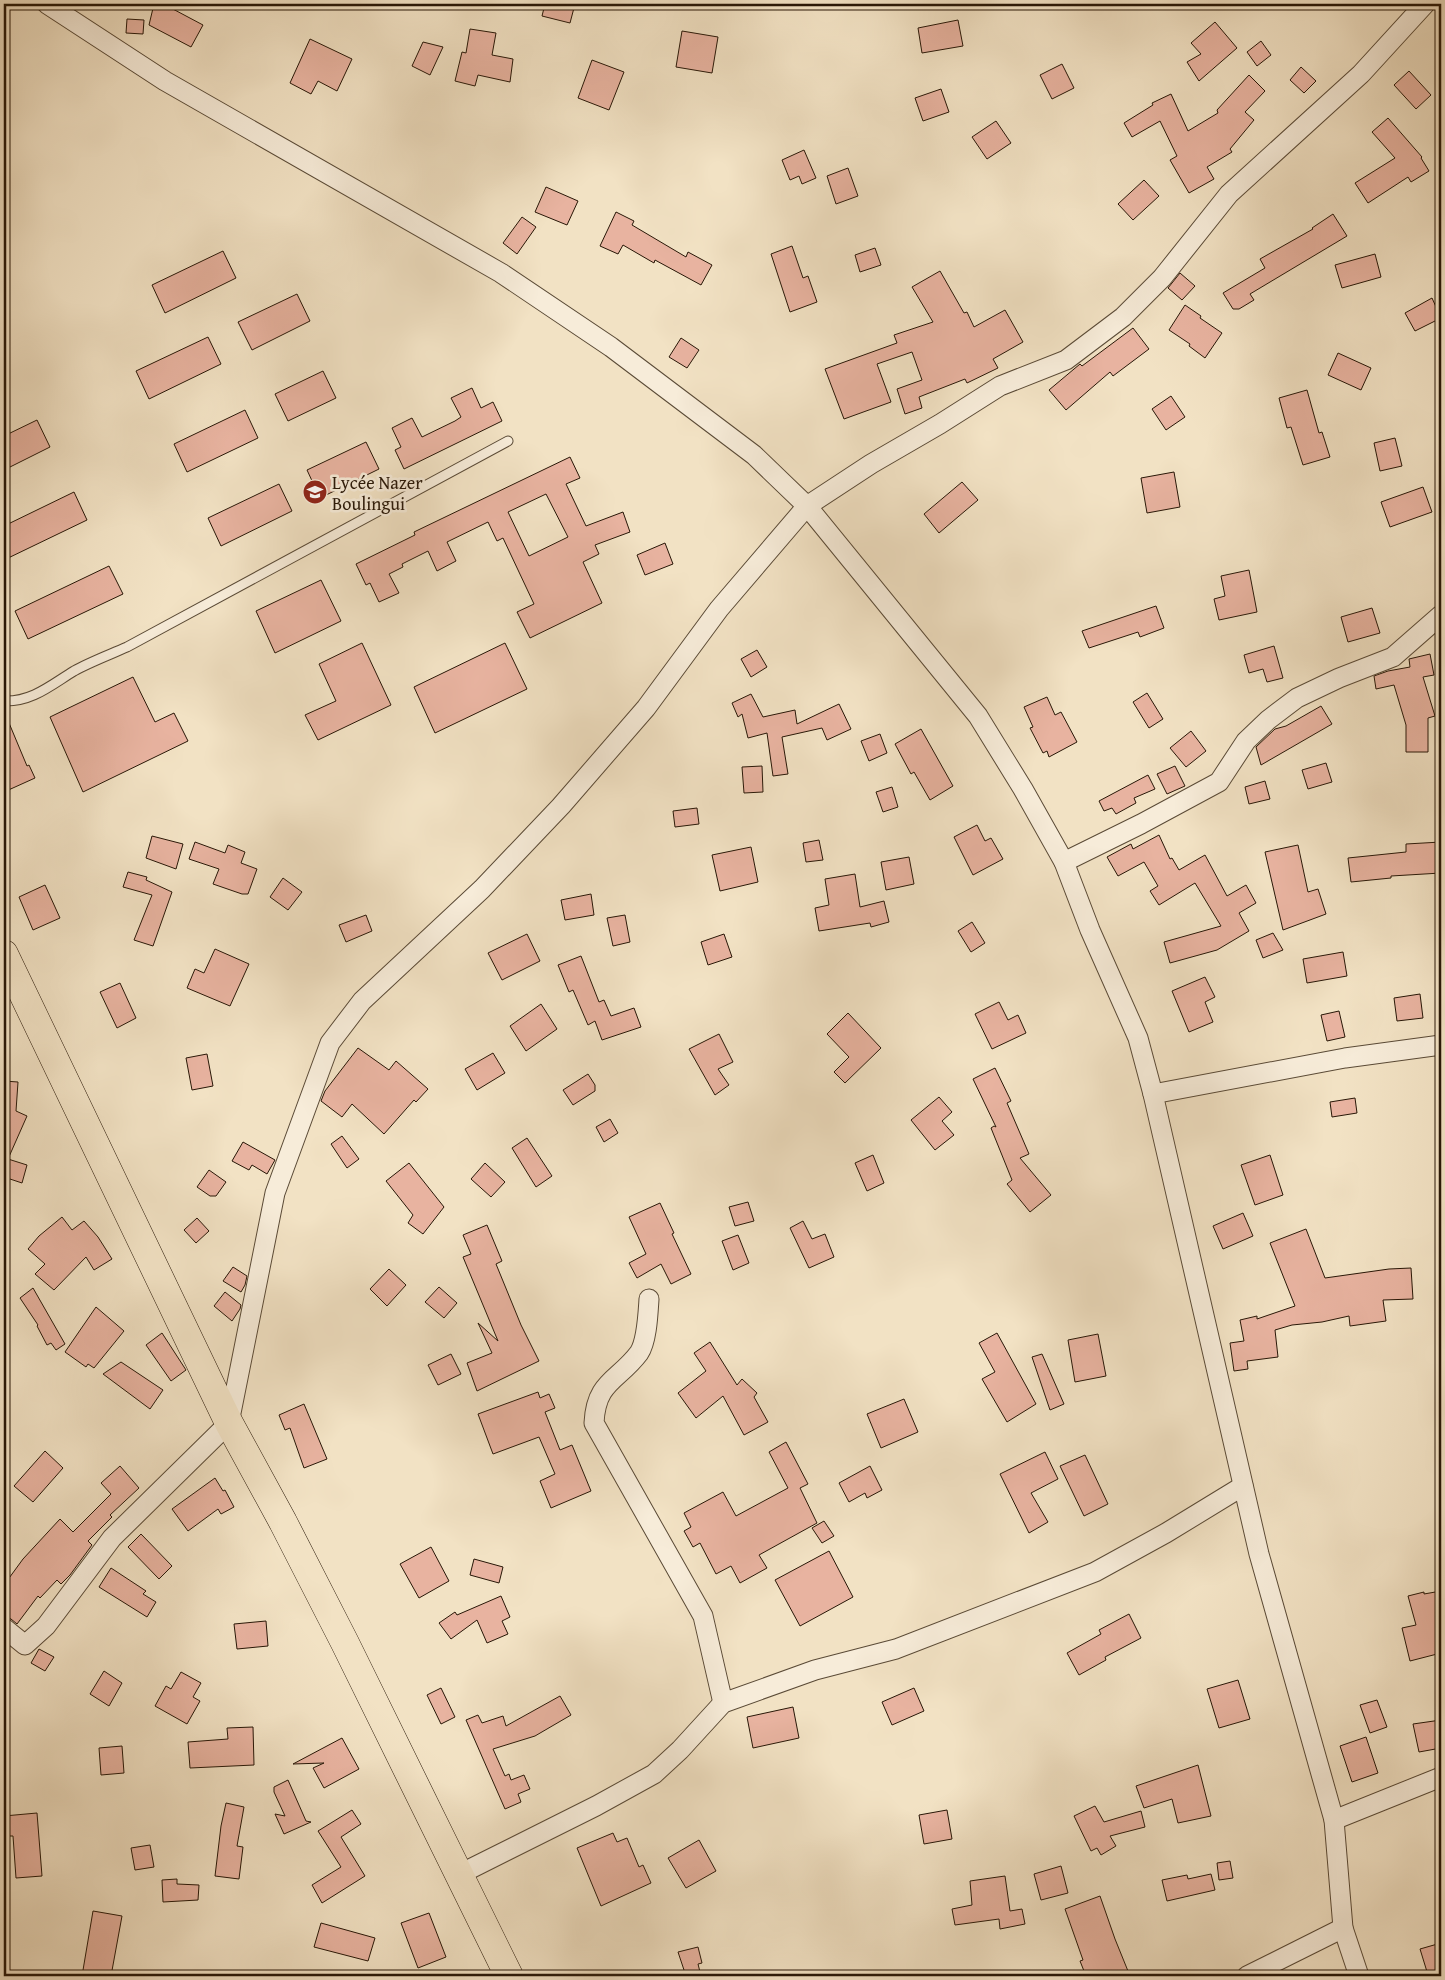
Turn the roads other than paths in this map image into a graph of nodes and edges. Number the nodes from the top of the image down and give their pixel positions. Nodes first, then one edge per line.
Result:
1 (47, 4) edge
2 (1426, 4) edge
3 (508, 441) dead end
4 (807, 506) junction
5 (1441, 615) edge
6 (4, 701) edge
7 (1064, 862) junction
8 (4, 954) edge
9 (1441, 1045) edge
10 (1153, 1094) junction
11 (649, 1299) dead end
12 (230, 1423) junction
13 (1243, 1486) junction
14 (4, 1628) edge
15 (722, 1703) junction
16 (1441, 1777) edge
17 (1334, 1820) junction
18 (458, 1875) junction
19 (1343, 1928) junction
20 (509, 1976) edge
21 (1247, 1976) edge
22 (1359, 1976) edge

1 - 4 street
2 - 4 street
3 - 6 lane
4 - 7 street
4 - 12 street
5 - 7 street
7 - 10 street
8 - 12 highway
9 - 10 street
10 - 13 street
11 - 15 street
12 - 14 street
12 - 18 highway
13 - 15 street
13 - 17 street
15 - 18 street
16 - 17 street
17 - 19 street
18 - 20 highway
19 - 21 street
19 - 22 street

